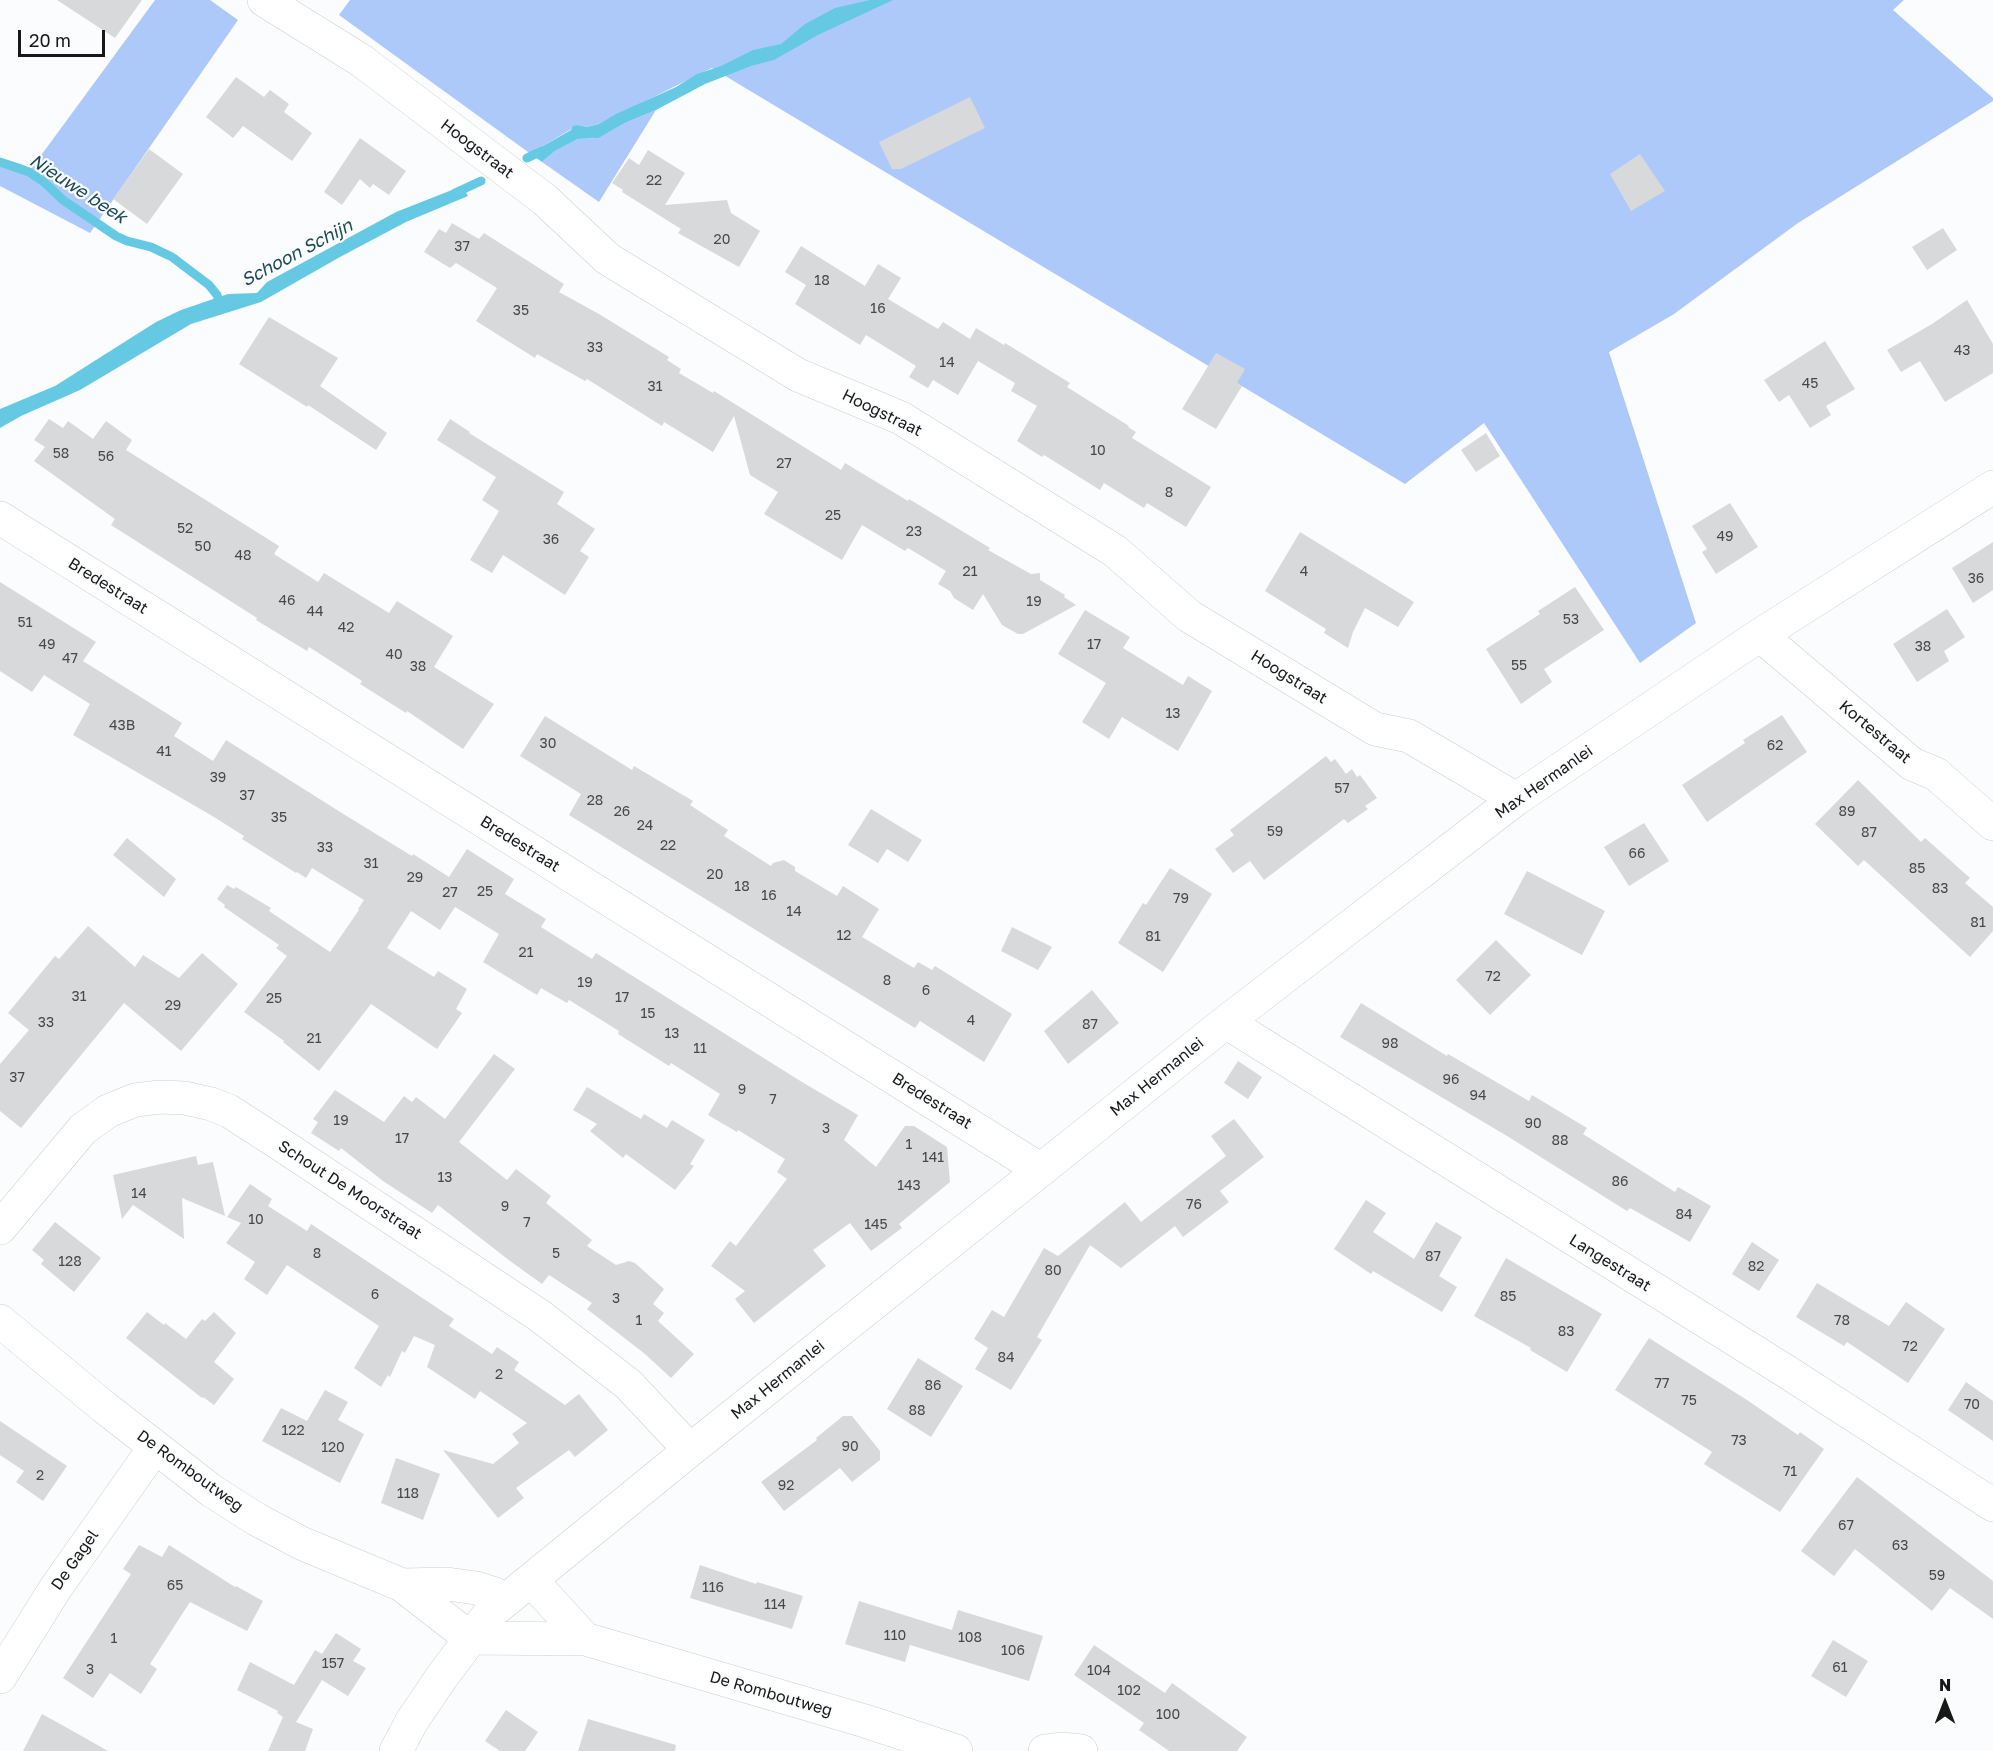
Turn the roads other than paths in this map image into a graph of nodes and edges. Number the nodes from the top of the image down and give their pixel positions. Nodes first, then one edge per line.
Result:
1 (264, 0) edge
2 (1993, 487) edge
3 (0, 518) edge
4 (1761, 635) junction
5 (1516, 800) junction
6 (1993, 824) edge
7 (1226, 1022) junction
8 (1041, 1170) junction
9 (0, 1228) edge
10 (0, 1321) edge
11 (155, 1448) junction
12 (690, 1450) junction
13 (1993, 1505) edge
14 (531, 1580) junction
15 (402, 1585) junction
16 (505, 1600) junction
17 (470, 1638) junction
18 (585, 1640) junction
19 (0, 1677) edge
20 (396, 1751) edge
21 (956, 1751) edge
22 (1045, 1751) edge
23 (1081, 1751) edge

1 - 5 street, Hoogstraat
2 - 4 street, Max Hermanlei
3 - 8 street, Bredestraat
4 - 5 street, Max Hermanlei
4 - 6 street, Kortestraat
5 - 7 street, Max Hermanlei
7 - 8 street, Max Hermanlei
7 - 13 street, Langestraat
8 - 12 street, Max Hermanlei
9 - 12 street, Schout De Moorstraat
10 - 11 street, De Romboutweg
11 - 15 street, De Romboutweg
11 - 19 street, De Gagel
12 - 14 street, Max Hermanlei
14 - 16 street, Max Hermanlei
14 - 18 street
15 - 16 street, De Romboutweg
15 - 17 street, De Romboutweg
16 - 17 street, Max Hermanlei
17 - 18 street, De Romboutweg
17 - 20 street, Max Hermanlei
18 - 21 street, De Romboutweg
22 - 23 street

